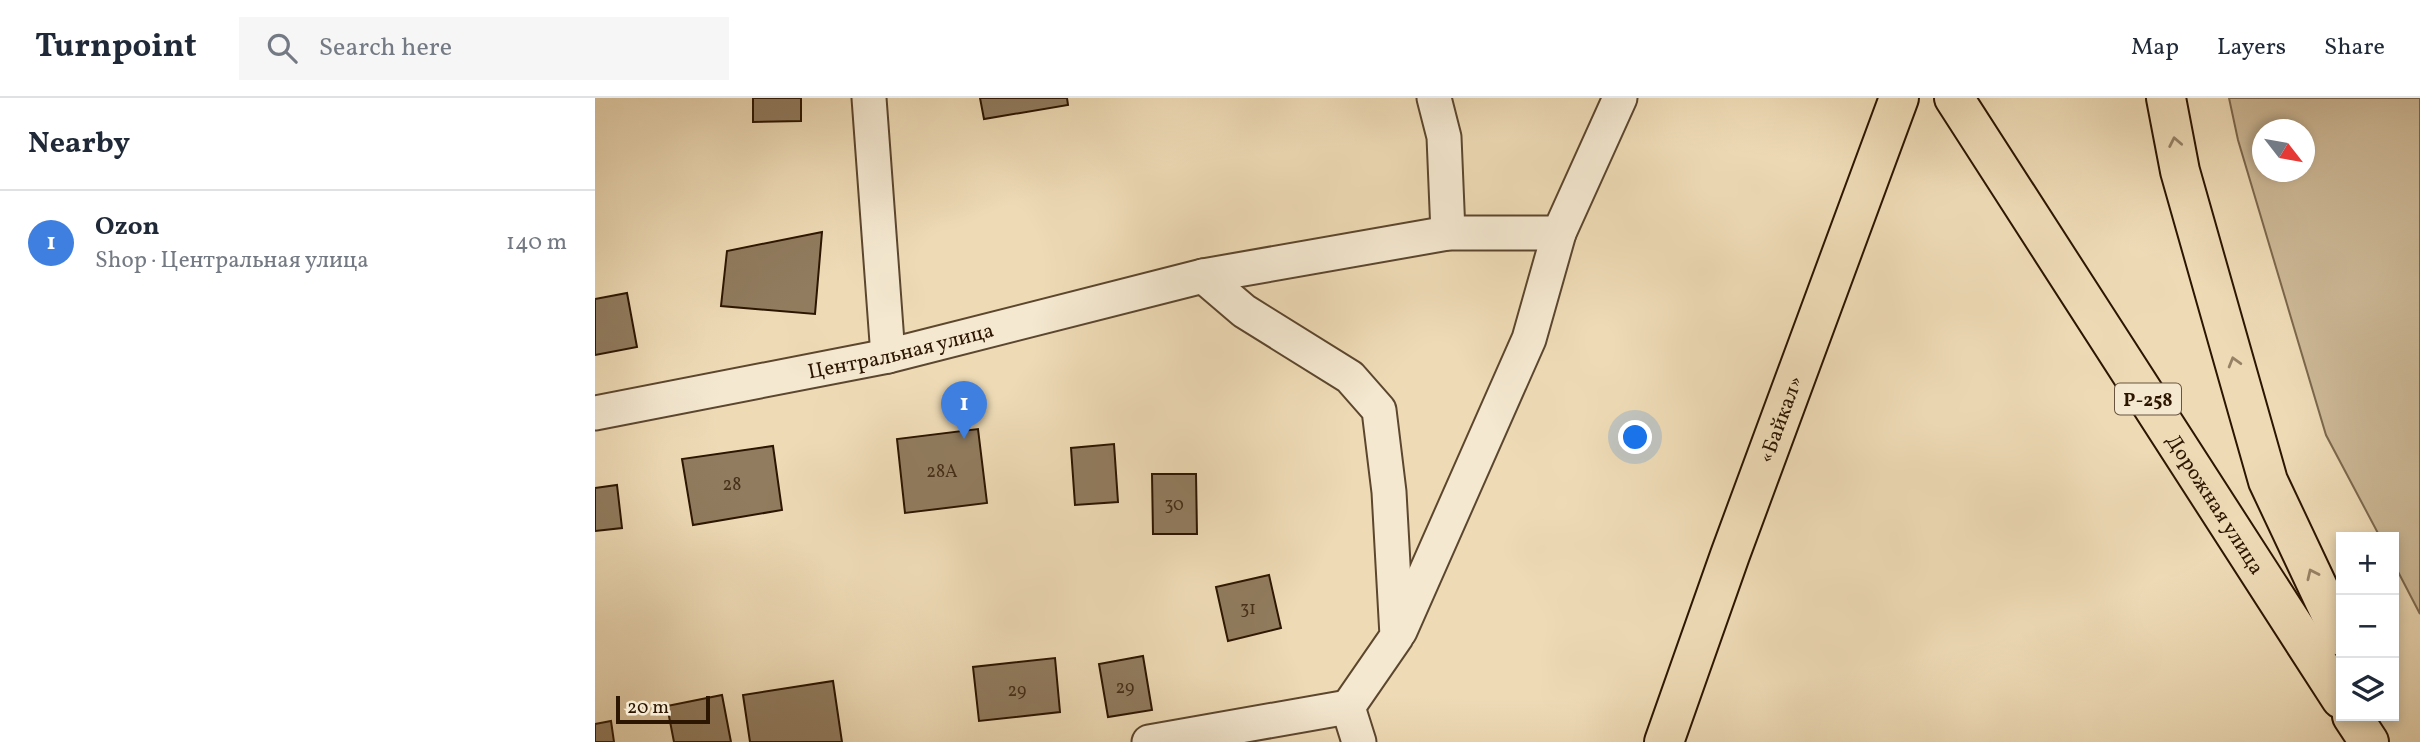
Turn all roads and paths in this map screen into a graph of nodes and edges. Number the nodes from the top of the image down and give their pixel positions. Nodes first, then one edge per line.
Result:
1 (869, 98) edge
2 (1434, 98) edge
3 (1620, 98) edge
4 (1899, 98) edge
5 (1954, 98) edge
6 (2166, 98) edge
7 (1448, 233) junction
8 (1559, 233) junction
9 (1203, 276) junction
10 (888, 356) junction
11 (595, 413) edge
12 (2336, 625) edge
13 (1397, 636) junction
14 (2336, 691) edge
15 (1348, 707) junction
16 (2355, 721) edge
17 (2382, 721) edge
18 (1149, 742) edge
19 (1359, 742) edge
20 (1664, 742) edge
21 (2369, 742) edge
22 (2392, 742) edge

1 - 10 street
2 - 7 street
3 - 8 street
4 - 20 highway, «Байкал»
5 - 14 highway, Дорожная улица / Р-258
12 -> 6 highway
7 - 8 street, Центральная улица
7 - 9 street, Центральная улица
8 - 13 street
9 - 10 street, Центральная улица
9 - 13 street
10 - 11 street, Центральная улица
13 - 15 street
15 - 18 street
15 - 19 street
16 - 21 highway
17 - 22 highway

